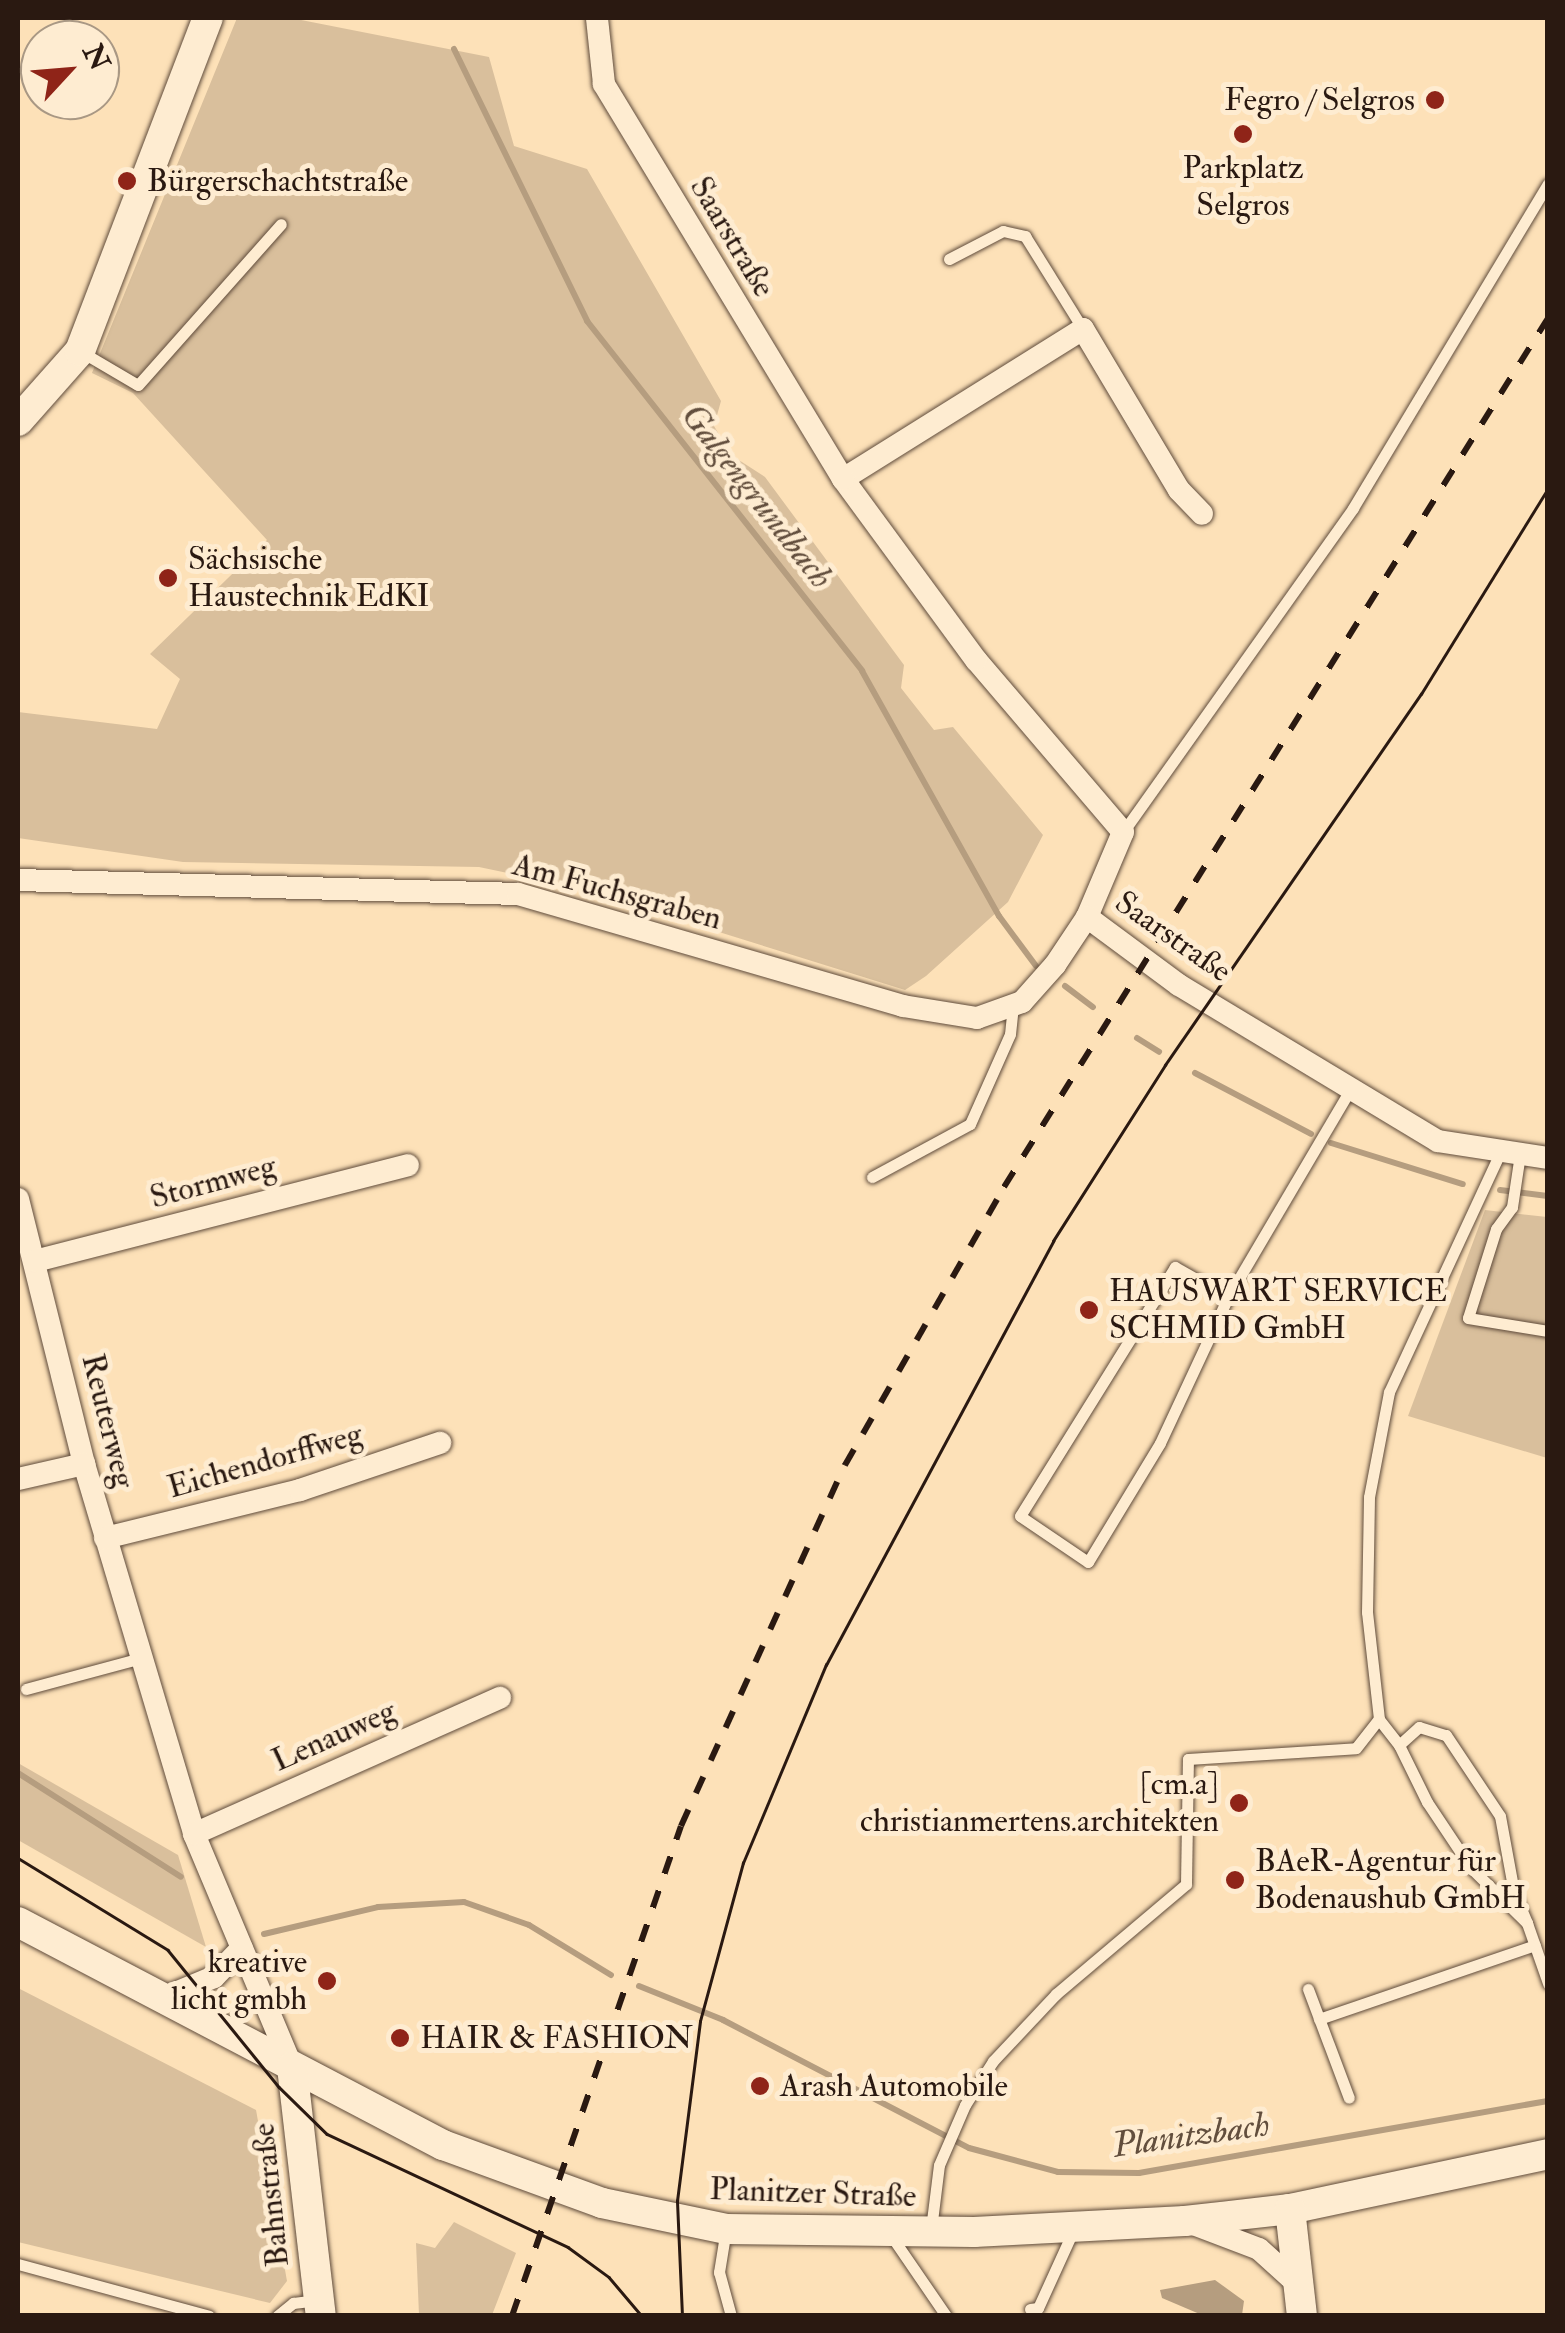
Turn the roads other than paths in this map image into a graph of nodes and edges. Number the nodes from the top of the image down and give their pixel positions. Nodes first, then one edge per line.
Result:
1 (208, 18) edge
2 (597, 18) edge
3 (1548, 184) edge
4 (281, 224) dead end
5 (950, 259) dead end
6 (1082, 329) junction
7 (80, 351) junction
8 (18, 421) edge
9 (842, 479) junction
10 (1202, 514) dead end
11 (1123, 832) junction
12 (18, 880) edge
13 (1087, 917) junction
14 (1013, 1006) junction
15 (1350, 1090) junction
16 (1548, 1158) edge
17 (1513, 1160) junction
18 (408, 1165) dead end
19 (872, 1178) dead end
20 (18, 1199) edge
21 (34, 1262) junction
22 (1228, 1297) junction
23 (1548, 1332) edge
24 (440, 1442) dead end
25 (84, 1464) junction
26 (18, 1479) edge
27 (106, 1538) junction
28 (141, 1658) junction
29 (26, 1688) dead end
30 (500, 1698) dead end
31 (1379, 1719) junction
32 (1399, 1744) junction
33 (194, 1834) junction
34 (18, 1922) edge
35 (1528, 1923) junction
36 (1534, 1945) junction
37 (242, 1948) junction
38 (1548, 1983) edge
39 (1308, 1989) dead end
40 (166, 1997) junction
41 (1319, 2019) junction
42 (292, 2067) junction
43 (1349, 2098) dead end
44 (1548, 2154) edge
45 (1290, 2209) junction
46 (1185, 2221) junction
47 (726, 2229) junction
48 (1074, 2229) junction
49 (931, 2232) junction
50 (889, 2233) junction
51 (18, 2264) edge
52 (1301, 2301) edge
53 (319, 2308) edge
54 (1030, 2310) dead end
55 (209, 2316) edge
56 (277, 2316) edge
57 (731, 2316) edge
58 (946, 2316) edge

1 - 7 main road
2 - 9 street, Saarstraße
3 - 11 lane
4 - 7 lane
5 - 6 lane
6 - 9 street
6 - 10 street
7 - 8 main road
9 - 11 street, Saarstraße
11 - 13 street, Saarstraße
12 - 14 street, Am Fuchsgraben
13 - 14 street
13 - 15 street, Saarstraße
14 - 19 lane
15 - 17 street, Saarstraße
15 - 22 lane
16 - 17 street, Saarstraße
17 - 23 lane
17 - 31 lane
18 - 21 street, Stormweg
20 - 21 street, Reuterweg
21 - 25 street, Reuterweg
22 - 22 lane
24 - 27 street, Eichendorffweg
25 - 26 street
25 - 27 street, Reuterweg
27 - 28 street, Reuterweg
28 - 29 lane
28 - 33 street, Reuterweg
30 - 33 street, Lenauweg
31 - 32 lane
31 - 49 lane
32 - 35 lane
32 - 35 lane
33 - 37 street, Reuterweg
34 - 40 main road, Planitzer Straße
35 - 36 lane
36 - 38 lane
36 - 41 lane
37 - 40 street
37 - 42 street, Reuterweg
39 - 41 lane
40 - 42 main road, Planitzer Straße
41 - 43 lane
42 - 47 main road, Planitzer Straße
42 - 53 main road, Bahnstraße
44 - 45 main road, Planitzer Straße
45 - 46 main road, Planitzer Straße
45 - 52 main road
46 - 48 main road, Planitzer Straße
46 - 52 street
47 - 50 main road, Planitzer Straße
47 - 57 lane
48 - 49 main road, Planitzer Straße
48 - 54 lane
49 - 50 main road, Planitzer Straße
50 - 58 lane
51 - 55 lane
53 - 56 lane

